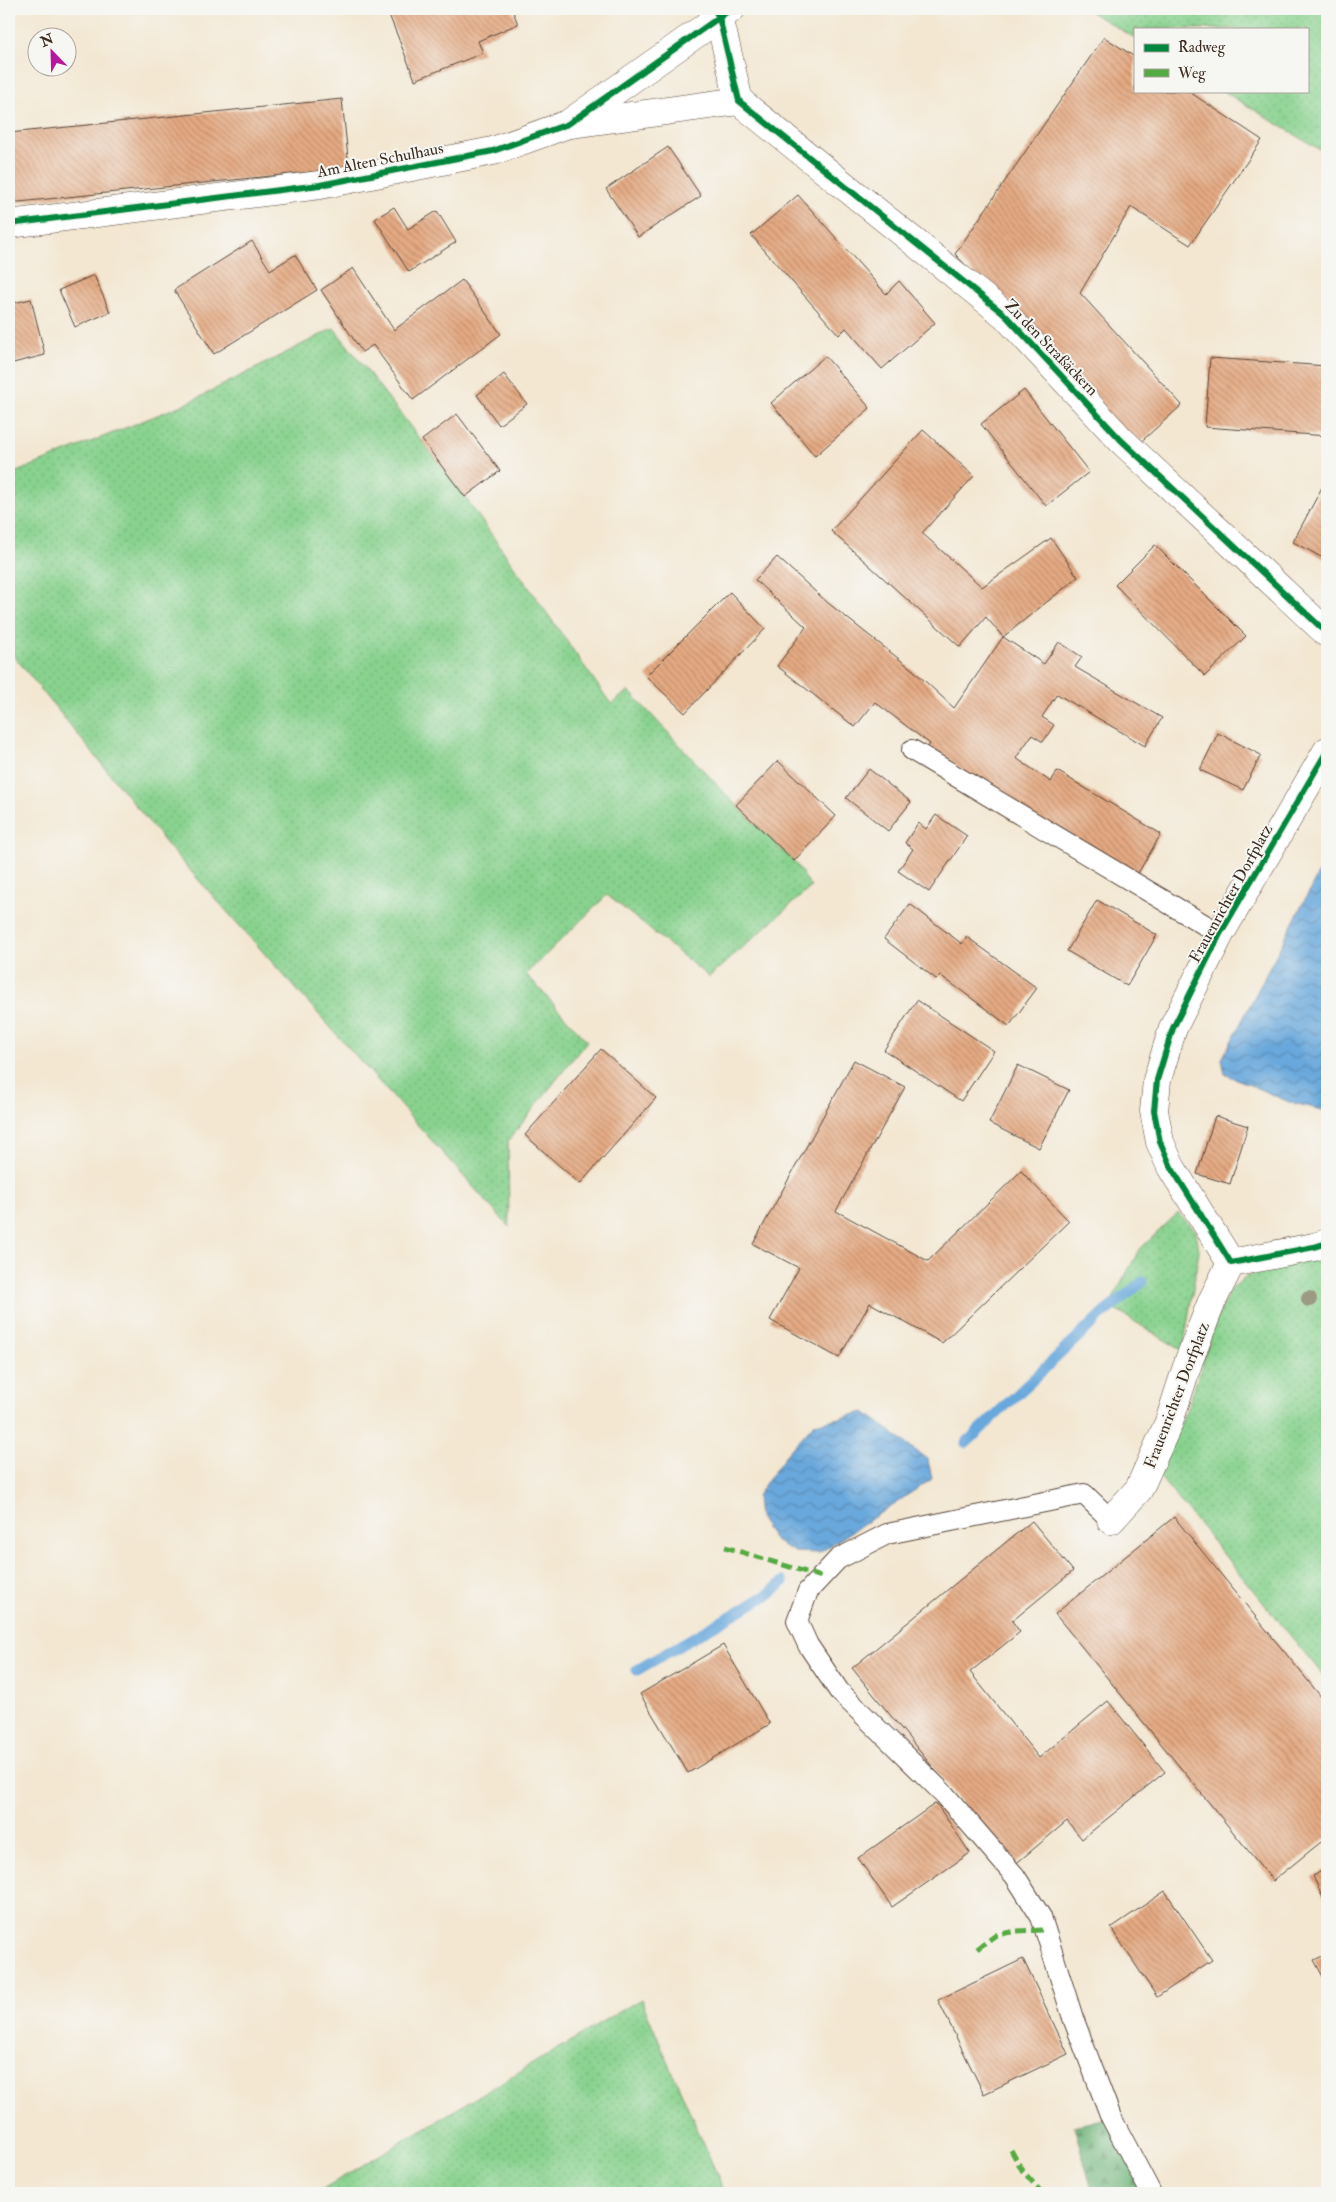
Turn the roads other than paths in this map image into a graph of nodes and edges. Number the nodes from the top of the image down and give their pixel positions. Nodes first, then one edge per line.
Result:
1 (721, 12) edge
2 (740, 102) junction
3 (568, 124) junction
4 (9, 224) edge
5 (1327, 632) edge
6 (912, 750) dead end
7 (1327, 751) edge
8 (1220, 934) junction
9 (1327, 1243) edge
10 (1231, 1263) junction
11 (1111, 1520) joint
12 (1151, 2193) edge

1 - 2 street, Am Alten Schulhaus
1 - 3 street, Am Alten Schulhaus
2 - 3 street
2 - 5 street, Zu den Straßäckern
3 - 4 street, Am Alten Schulhaus
6 - 8 lane
7 - 8 street, Frauenrichter Dorfplatz
8 - 10 street, Frauenrichter Dorfplatz
9 - 10 street
10 - 11 street, Frauenrichter Dorfplatz
11 - 12 lane

